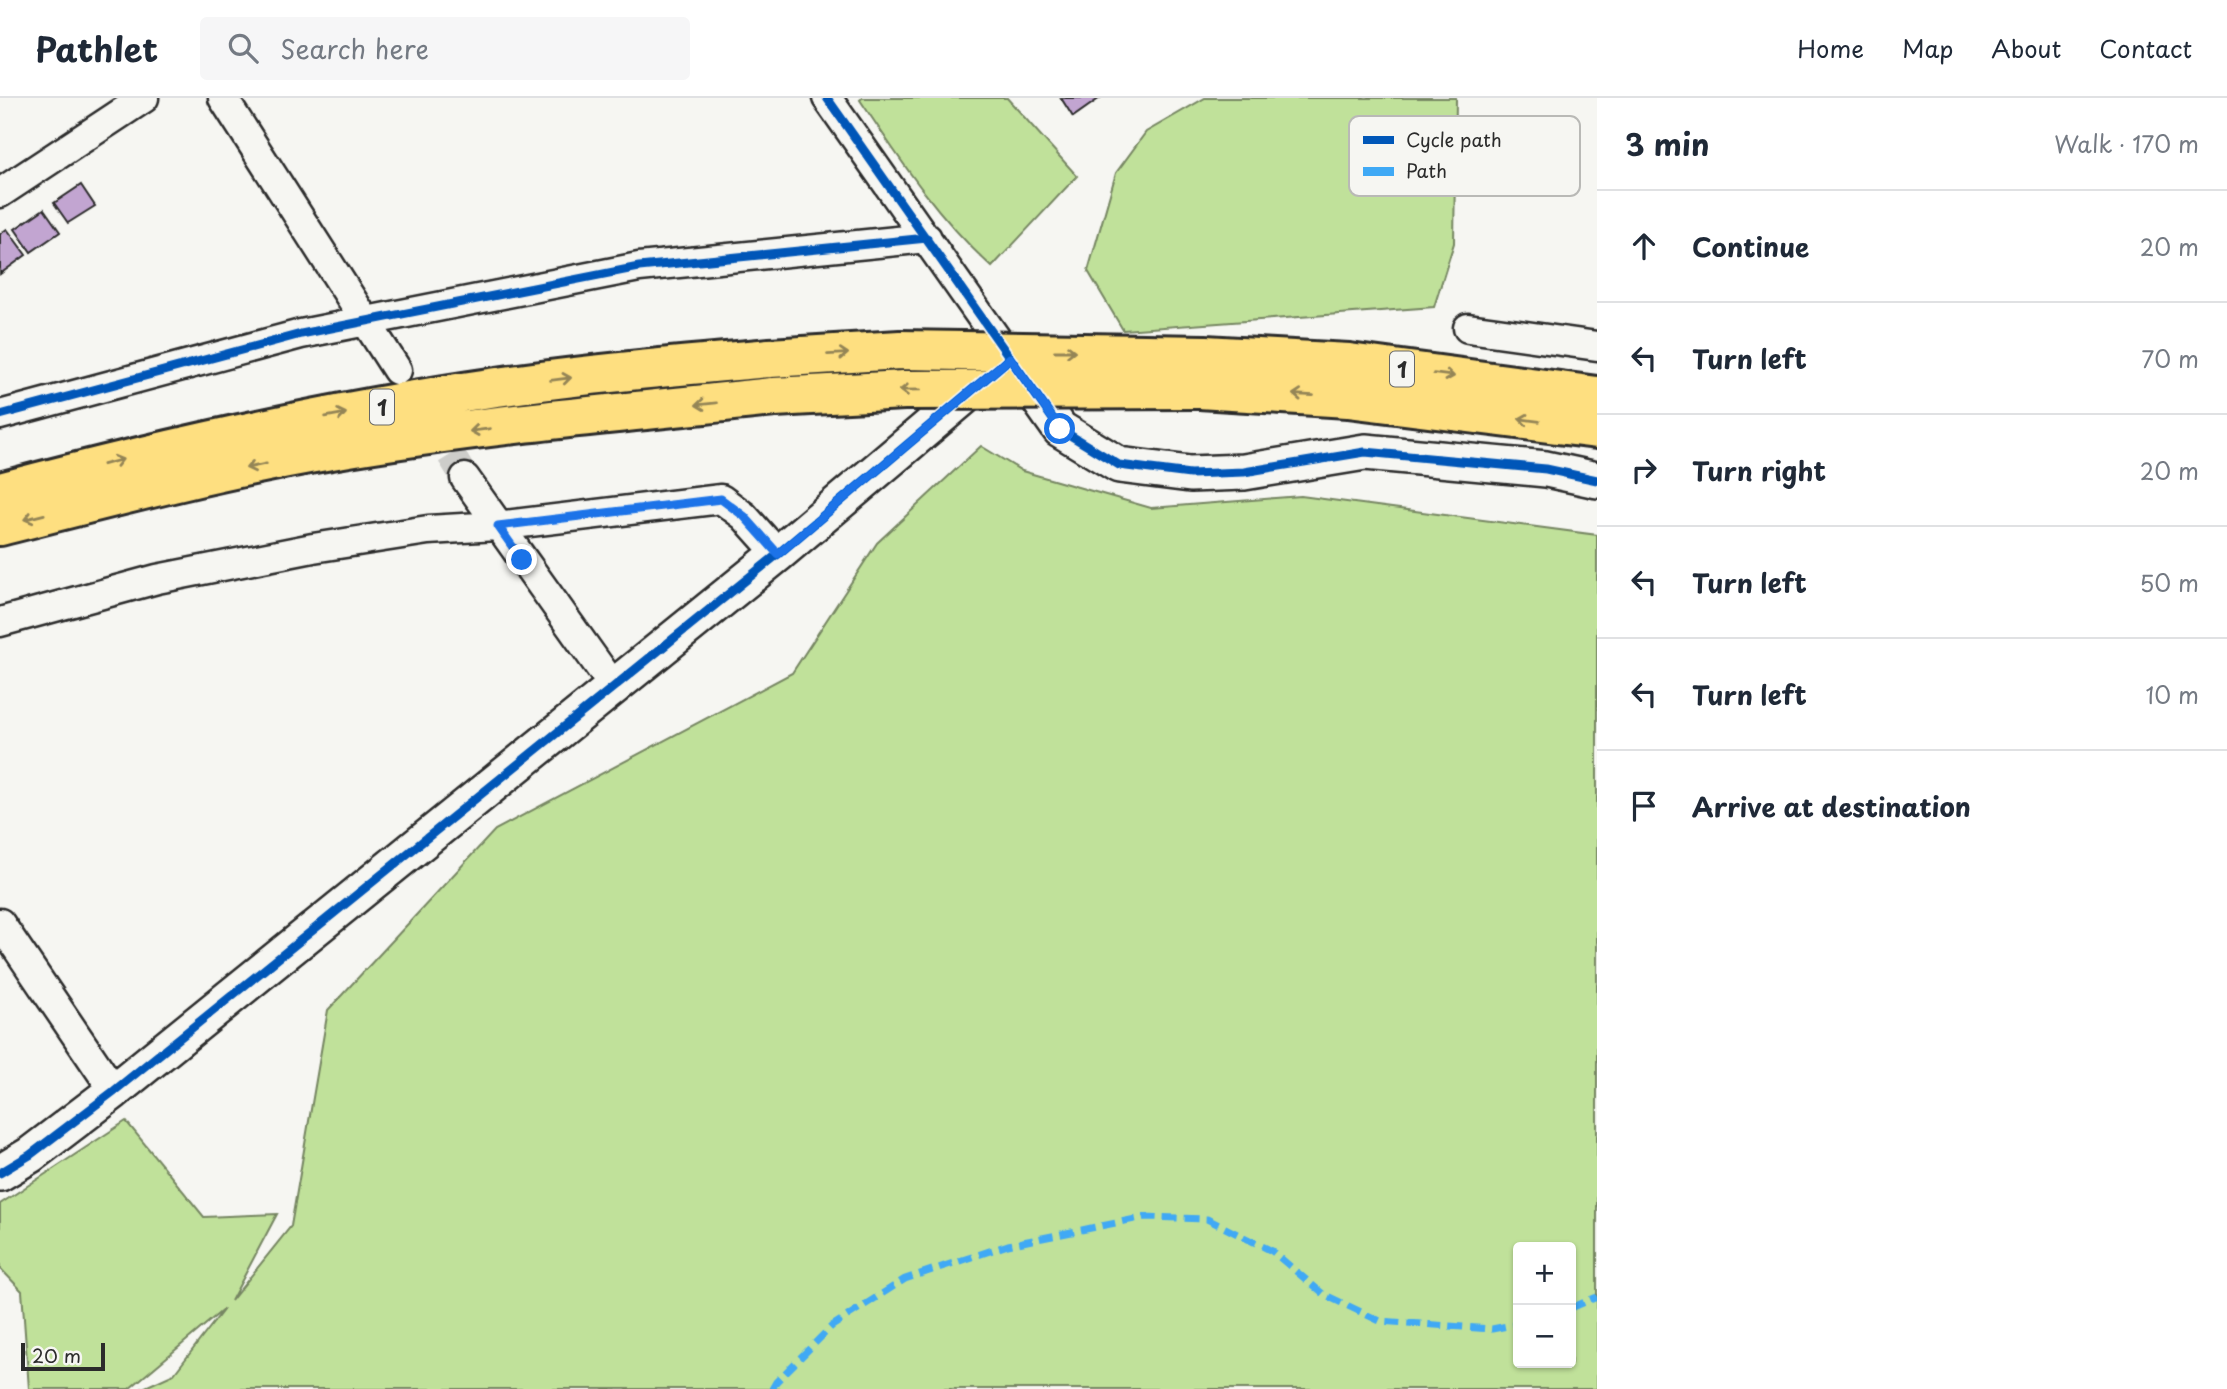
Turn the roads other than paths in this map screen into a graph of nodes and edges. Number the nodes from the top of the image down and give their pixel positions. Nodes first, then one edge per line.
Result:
1 (144, 98) edge
2 (223, 98) edge
3 (827, 98) edge
4 (0, 193) edge
5 (927, 238) junction
6 (364, 322) junction
7 (1468, 328) dead end
8 (1597, 346) edge
9 (1010, 358) junction
10 (397, 370) dead end
11 (1202, 372) junction
12 (1597, 396) edge
13 (0, 415) edge
14 (1597, 429) edge
15 (465, 478) tunnel mouth
16 (1597, 480) edge
17 (0, 492) edge
18 (0, 526) edge
19 (498, 526) junction
20 (778, 554) junction
21 (0, 622) edge
22 (614, 687) junction
23 (0, 923) edge
24 (114, 1091) junction
25 (0, 1173) edge

1 - 4 street
2 - 6 street
3 - 5 street
5 - 6 street
5 - 9 street
6 - 10 street
6 - 13 street
7 - 8 street
9 - 16 street
9 - 20 street
11 -> 12 highway, 1
14 -> 11 highway
17 -> 11 highway, 1, bridge
11 -> 18 highway, bridge
15 - 19 street
19 - 20 street
19 - 21 street
19 - 22 street
20 - 22 street
22 - 24 street
23 - 24 street
24 - 25 street

